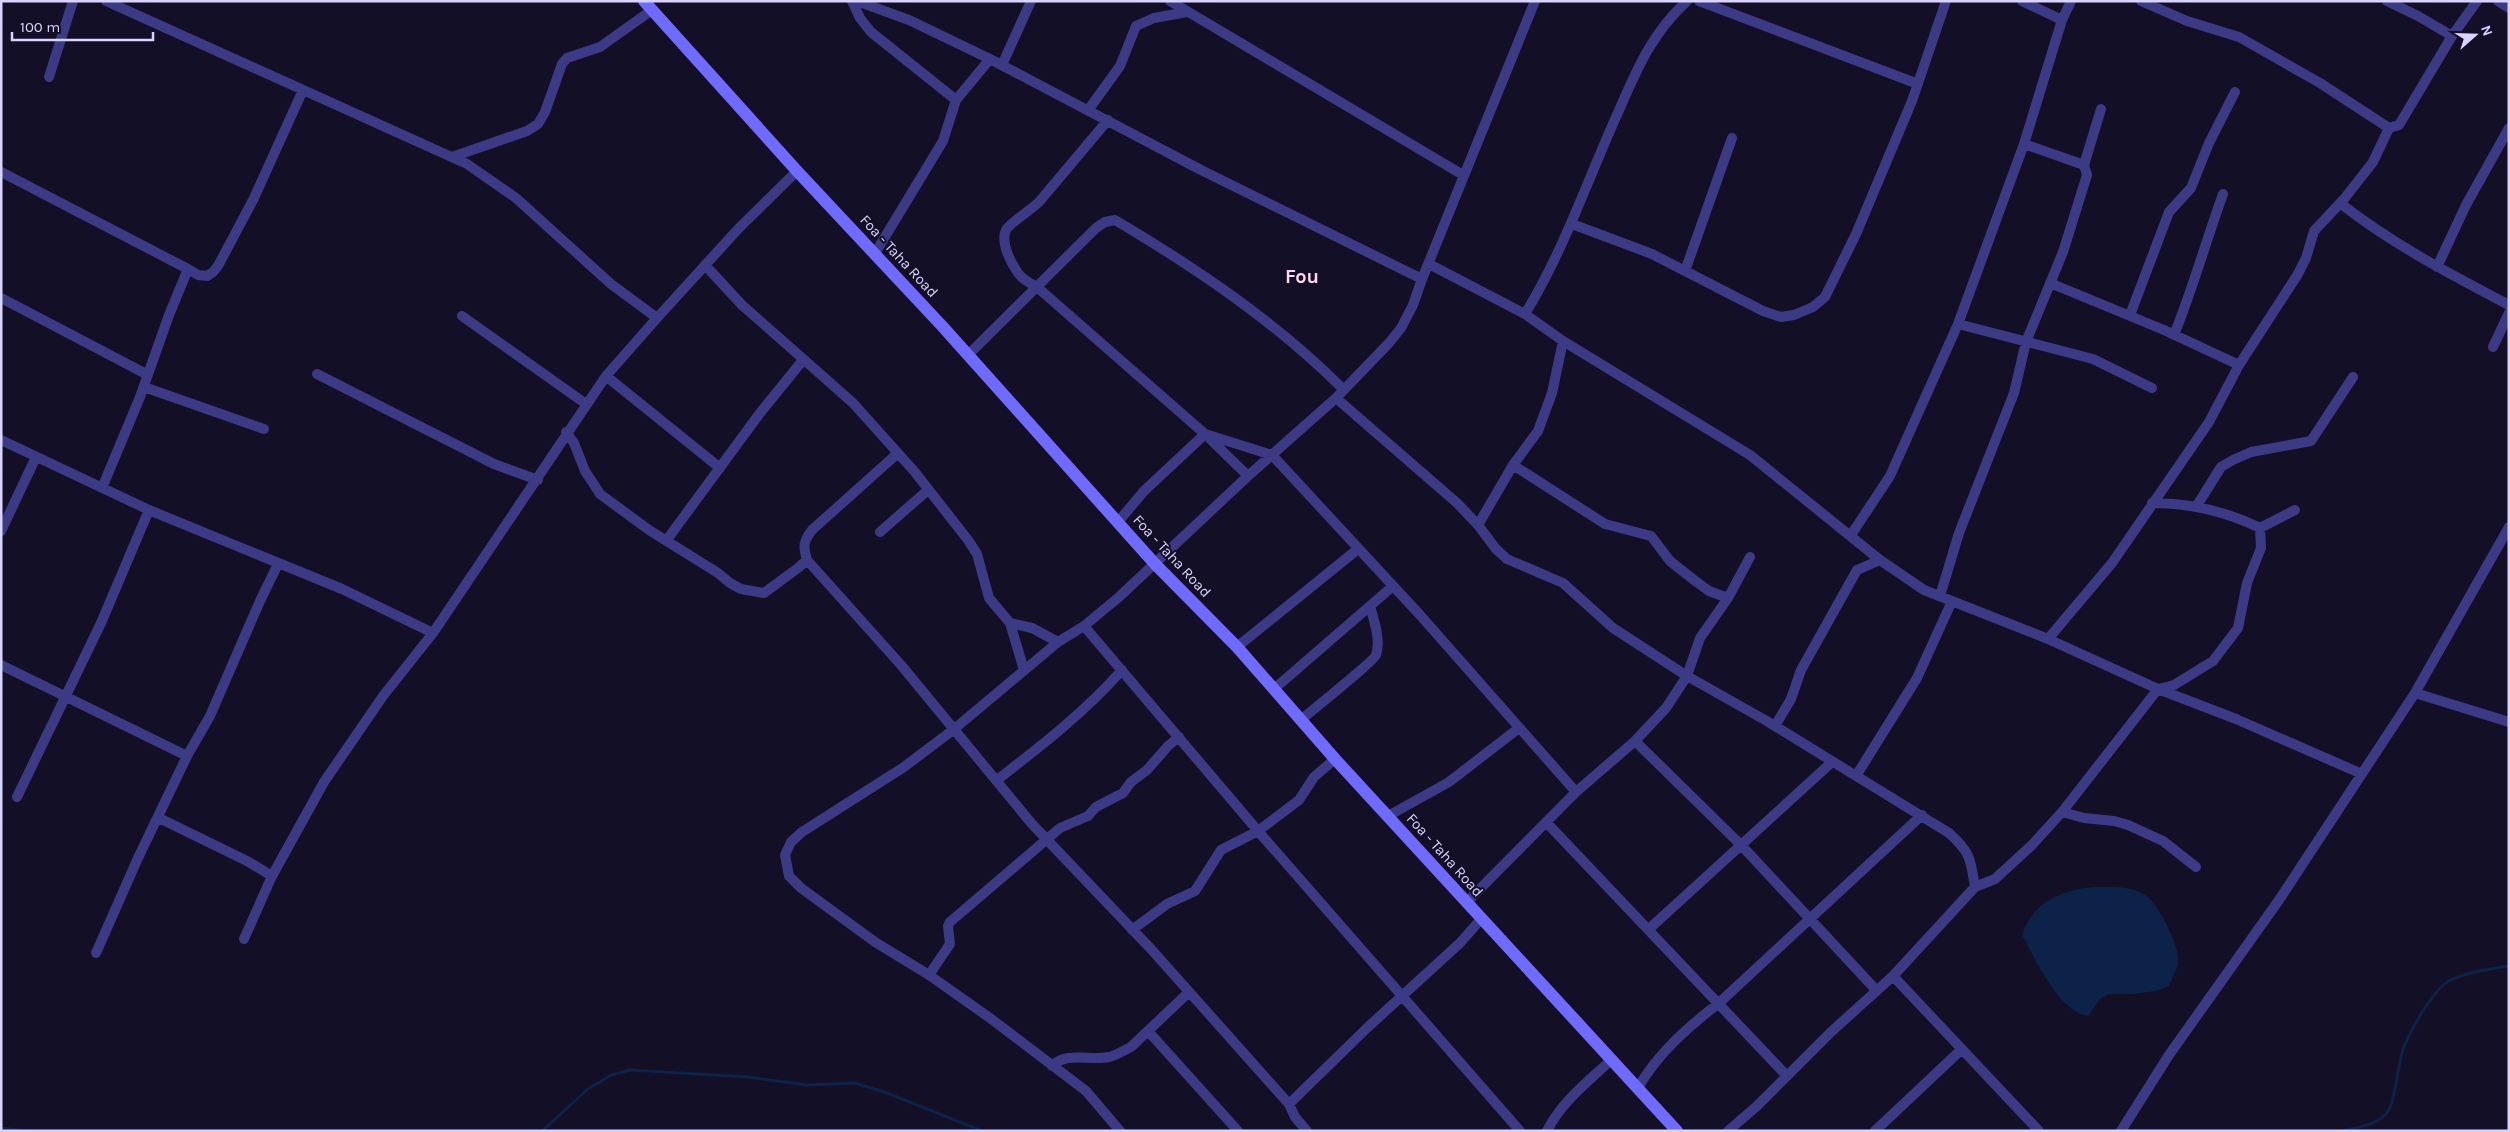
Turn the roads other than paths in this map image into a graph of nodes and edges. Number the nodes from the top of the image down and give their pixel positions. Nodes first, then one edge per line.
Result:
1 (73, 1) edge
2 (106, 1) edge
3 (852, 1) edge
4 (856, 1) edge
5 (1031, 1) edge
6 (1170, 1) edge
7 (1535, 1) edge
8 (1687, 1) edge
9 (1699, 1) edge
10 (1946, 1) edge
11 (2022, 1) edge
12 (2071, 1) edge
13 (2141, 1) edge
14 (2388, 1) edge
15 (2477, 1) edge
16 (2498, 1) edge
17 (648, 5) edge
18 (2509, 8) edge
19 (1187, 12) junction
20 (2062, 20) junction
21 (2452, 36) junction
22 (990, 59) junction
23 (1002, 65) junction
24 (49, 77) dead end
25 (1918, 84) junction
26 (303, 90) junction
27 (2235, 92) dead end
28 (956, 100) junction
29 (1089, 109) junction
30 (2101, 109) dead end
31 (1108, 120) junction
32 (2389, 128) junction
33 (2509, 128) edge
34 (1732, 138) dead end
35 (2024, 144) junction
36 (452, 157) junction
37 (2084, 166) junction
38 (797, 171) junction
39 (1, 172) edge
40 (1463, 176) junction
41 (2223, 194) dead end
42 (2340, 203) junction
43 (1572, 224) junction
44 (874, 255) junction
45 (1428, 264) junction
46 (705, 265) junction
47 (2437, 267) junction
48 (188, 269) junction
49 (1685, 271) junction
50 (1422, 279) junction
51 (2050, 283) junction
52 (1037, 286) junction
53 (1, 298) edge
54 (2509, 305) edge
55 (2509, 313) edge
56 (1525, 314) junction
57 (2130, 315) junction
58 (462, 316) dead end
59 (656, 318) junction
60 (1958, 324) junction
61 (2174, 334) junction
62 (1563, 341) junction
63 (2026, 342) junction
64 (2494, 347) dead end
65 (968, 355) junction
66 (803, 360) junction
67 (2239, 365) junction
68 (317, 374) dead end
69 (148, 375) junction
70 (606, 376) junction
71 (2352, 377) dead end
72 (144, 387) junction
73 (2152, 388) dead end
74 (1343, 389) junction
75 (1336, 398) junction
76 (586, 404) junction
77 (264, 429) dead end
78 (566, 432) junction
79 (1206, 434) junction
80 (1, 440) edge
81 (898, 453) junction
82 (1272, 455) junction
83 (36, 457) junction
84 (1513, 465) junction
85 (720, 468) junction
86 (1248, 476) junction
87 (538, 480) junction
88 (102, 488) junction
89 (928, 490) junction
90 (2152, 503) junction
91 (2196, 507) junction
92 (149, 510) junction
93 (2295, 510) dead end
94 (1118, 522) junction
95 (1478, 525) junction
96 (2509, 527) edge
97 (2260, 528) junction
98 (1, 531) edge
99 (880, 532) dead end
100 (1851, 535) junction
101 (666, 541) junction
102 (1358, 549) junction
103 (1750, 557) dead end
104 (806, 560) junction
105 (1880, 560) junction
106 (278, 564) junction
107 (1155, 564) junction
108 (1392, 586) junction
109 (1940, 596) junction
110 (1728, 598) junction
111 (1952, 601) junction
112 (1370, 606) junction
113 (1010, 623) junction
114 (1084, 626) junction
115 (433, 633) junction
116 (2048, 639) junction
117 (1058, 642) junction
118 (1237, 647) junction
119 (1, 664) edge
120 (1024, 670) junction
121 (1122, 670) junction
122 (1687, 676) junction
123 (1274, 689) junction
124 (2158, 689) junction
125 (2415, 693) junction
126 (66, 697) junction
127 (1301, 720) junction
128 (2509, 722) edge
129 (1774, 726) junction
130 (1519, 728) junction
131 (953, 730) junction
132 (1179, 737) junction
133 (1635, 741) junction
134 (188, 756) junction
135 (1335, 759) junction
136 (1832, 762) junction
137 (2362, 774) junction
138 (1856, 776) junction
139 (997, 780) junction
140 (1576, 792) junction
141 (17, 797) dead end
142 (2062, 812) junction
143 (1922, 815) junction
144 (1388, 816) junction
145 (159, 818) junction
146 (1546, 822) junction
147 (1258, 830) junction
148 (1047, 839) junction
149 (1742, 846) junction
150 (2196, 868) dead end
151 (272, 876) junction
152 (1976, 887) junction
153 (1466, 903) junction
154 (1482, 919) junction
155 (1810, 919) junction
156 (1649, 929) junction
157 (1132, 930) junction
158 (244, 939) dead end
159 (96, 953) dead end
160 (930, 975) junction
161 (1893, 976) junction
162 (1876, 990) junction
163 (1189, 992) junction
164 (1402, 997) junction
165 (1719, 1003) junction
166 (1148, 1031) junction
167 (1962, 1049) junction
168 (1612, 1059) junction
169 (1052, 1066) junction
170 (1787, 1076) junction
171 (1638, 1088) junction
172 (1289, 1104) junction
173 (1120, 1131) edge
174 (1238, 1131) edge
175 (1306, 1131) edge
176 (1520, 1131) edge
177 (1547, 1131) edge
178 (1677, 1131) edge
179 (1728, 1131) edge
180 (1875, 1131) edge
181 (2039, 1131) edge
182 (2120, 1131) edge

1 - 24 street
2 - 26 street
3 - 28 street
4 - 22 street
5 - 23 street
6 - 19 street
7 - 40 street
8 - 43 street
9 - 25 street
10 - 25 street
11 - 20 street
12 - 20 street
13 - 32 street
14 - 21 street
15 - 21 street
16 - 18 street
17 - 36 street
17 - 38 street, Foa - Taha Road
19 - 29 street
19 - 40 street
20 - 35 street
21 - 32 street
22 - 23 street
22 - 28 street
23 - 29 street
25 - 49 street
26 - 36 street
26 - 48 street
27 - 57 street
28 - 44 street
29 - 31 street
30 - 37 street
31 - 50 street
31 - 52 street
32 - 42 street
33 - 47 street
34 - 49 street
35 - 37 street
35 - 60 street
36 - 59 street
37 - 51 street
38 - 44 street, Foa - Taha Road
38 - 46 street
39 - 48 street
40 - 45 street
41 - 61 street
42 - 47 street
42 - 67 street
43 - 49 street
43 - 56 street
44 - 65 street, Foa - Taha Road
45 - 50 street
45 - 56 street
46 - 59 street
46 - 66 street
47 - 54 street
48 - 69 street
50 - 74 street
51 - 57 street
51 - 63 street
52 - 65 street
52 - 74 street
52 - 79 street
53 - 69 street
55 - 64 street
56 - 62 street
57 - 61 street
58 - 76 street
59 - 70 street
60 - 63 street
60 - 100 street
61 - 67 street
62 - 84 street
62 - 100 street
63 - 73 street
63 - 109 street
65 - 94 street, Foa - Taha Road
66 - 81 street
66 - 85 street
67 - 90 street
68 - 87 street
69 - 72 street
70 - 76 street
70 - 85 street
71 - 91 street
72 - 77 street
72 - 88 street
74 - 75 street
75 - 82 street
75 - 95 street
76 - 78 street
78 - 87 street
78 - 101 street
79 - 82 street
79 - 86 street
79 - 94 street
80 - 83 street
81 - 89 street
81 - 104 street
82 - 86 street
82 - 102 street
83 - 88 street
83 - 98 street
84 - 95 street
84 - 110 street
85 - 101 street
86 - 107 street
87 - 115 street
88 - 92 street
89 - 99 street
89 - 113 street
90 - 91 street
90 - 116 street
91 - 97 street
92 - 106 street
92 - 126 street
93 - 97 street
94 - 107 street, Foa - Taha Road
95 - 122 street
96 - 125 street
97 - 124 street
100 - 105 street
101 - 104 street
102 - 108 street
102 - 118 street
103 - 110 street
104 - 131 street
105 - 109 street
105 - 129 street
106 - 115 street
106 - 134 street
107 - 114 street
107 - 118 street, Foa - Taha Road
108 - 112 street
108 - 130 street
109 - 111 street
110 - 122 street
111 - 116 street
111 - 138 street
112 - 123 street
112 - 127 street
113 - 117 street
113 - 120 street
114 - 117 street
114 - 121 street
115 - 151 street
116 - 124 street
117 - 120 street
118 - 123 street, Foa - Taha Road
119 - 126 street
120 - 131 street
121 - 132 street
121 - 139 street
122 - 129 street
122 - 133 street
123 - 127 street, Foa - Taha Road
124 - 137 street
124 - 142 street
125 - 128 street
125 - 137 street
126 - 134 street
126 - 141 street
127 - 135 street, Foa - Taha Road
129 - 136 street
130 - 140 street
130 - 144 street
131 - 139 street
131 - 160 street
132 - 147 street
132 - 148 street
133 - 140 street
133 - 149 street
134 - 145 street
135 - 144 street, Foa - Taha Road
135 - 147 street
136 - 138 street
136 - 149 street
137 - 182 street
138 - 143 street
139 - 148 street
140 - 146 street
142 - 150 street
142 - 152 street
143 - 152 street
143 - 155 street
144 - 153 street, Foa - Taha Road
145 - 151 street
145 - 159 street
146 - 153 street
146 - 156 street
147 - 157 street
147 - 164 street
148 - 157 street
148 - 160 street
149 - 155 street
149 - 156 street
151 - 158 street
152 - 161 street
153 - 154 street, Foa - Taha Road
154 - 164 street
154 - 168 street, Foa - Taha Road
155 - 162 street
155 - 165 street
156 - 165 street
157 - 163 street
160 - 169 street
161 - 162 street
161 - 167 street
162 - 170 street
163 - 166 street
163 - 172 street
164 - 172 street
164 - 176 street
165 - 170 street
165 - 171 street
166 - 169 street
166 - 174 street
167 - 180 street
167 - 181 street
168 - 171 street, Foa - Taha Road
168 - 177 street
169 - 173 street
170 - 179 street
171 - 178 street, Foa - Taha Road
172 - 175 street

